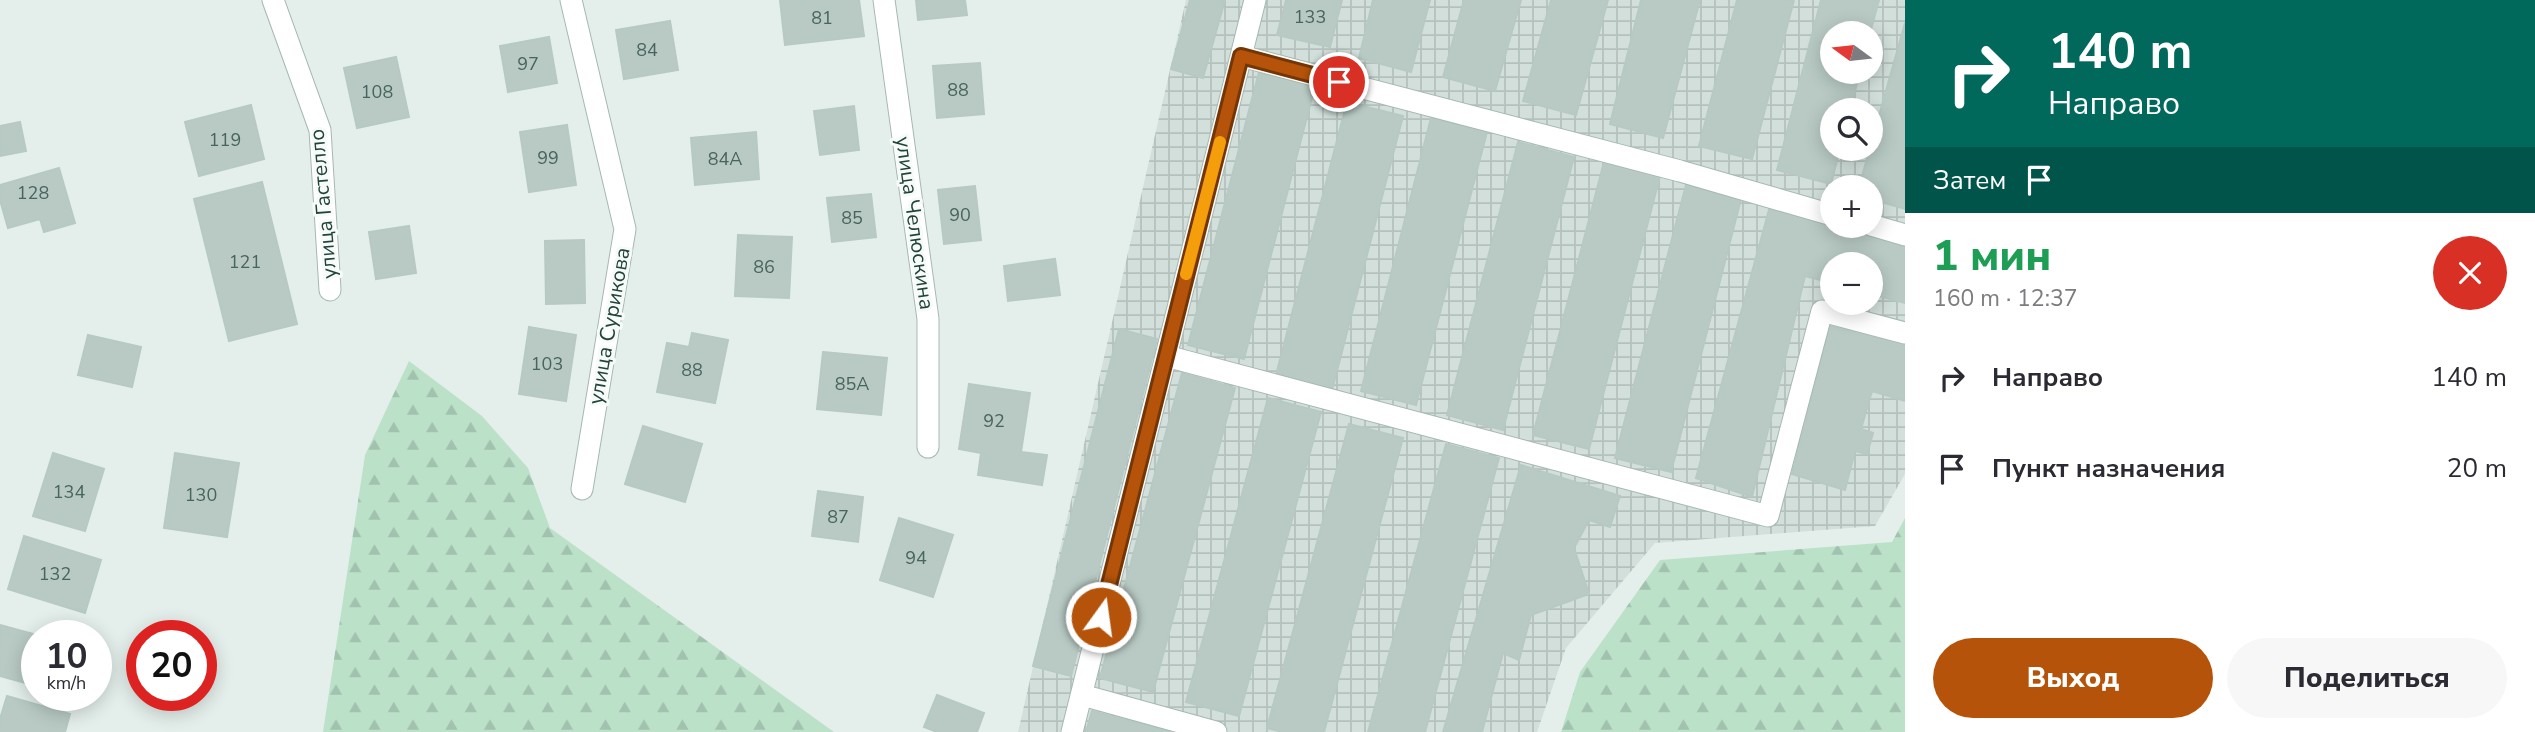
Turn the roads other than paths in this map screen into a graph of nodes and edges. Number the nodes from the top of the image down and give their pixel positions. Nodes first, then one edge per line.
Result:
1 (273, 0) edge
2 (571, 0) edge
3 (884, 0) edge
4 (1255, 0) edge
5 (1241, 56) junction
6 (1820, 212) edge
7 (1883, 228) edge
8 (1905, 234) edge
9 (330, 290) dead end
10 (1905, 333) edge
11 (1166, 356) junction
12 (928, 447) dead end
13 (582, 489) dead end
14 (1082, 695) junction
15 (1072, 732) edge
16 (1216, 732) edge

1 - 9 street, улица Гастелло
2 - 13 street, улица Сурикова
3 - 12 street, улица Челюскина
4 - 5 street
5 - 6 street
5 - 11 street
7 - 8 street
10 - 11 street
11 - 14 street
14 - 15 street
14 - 16 street

